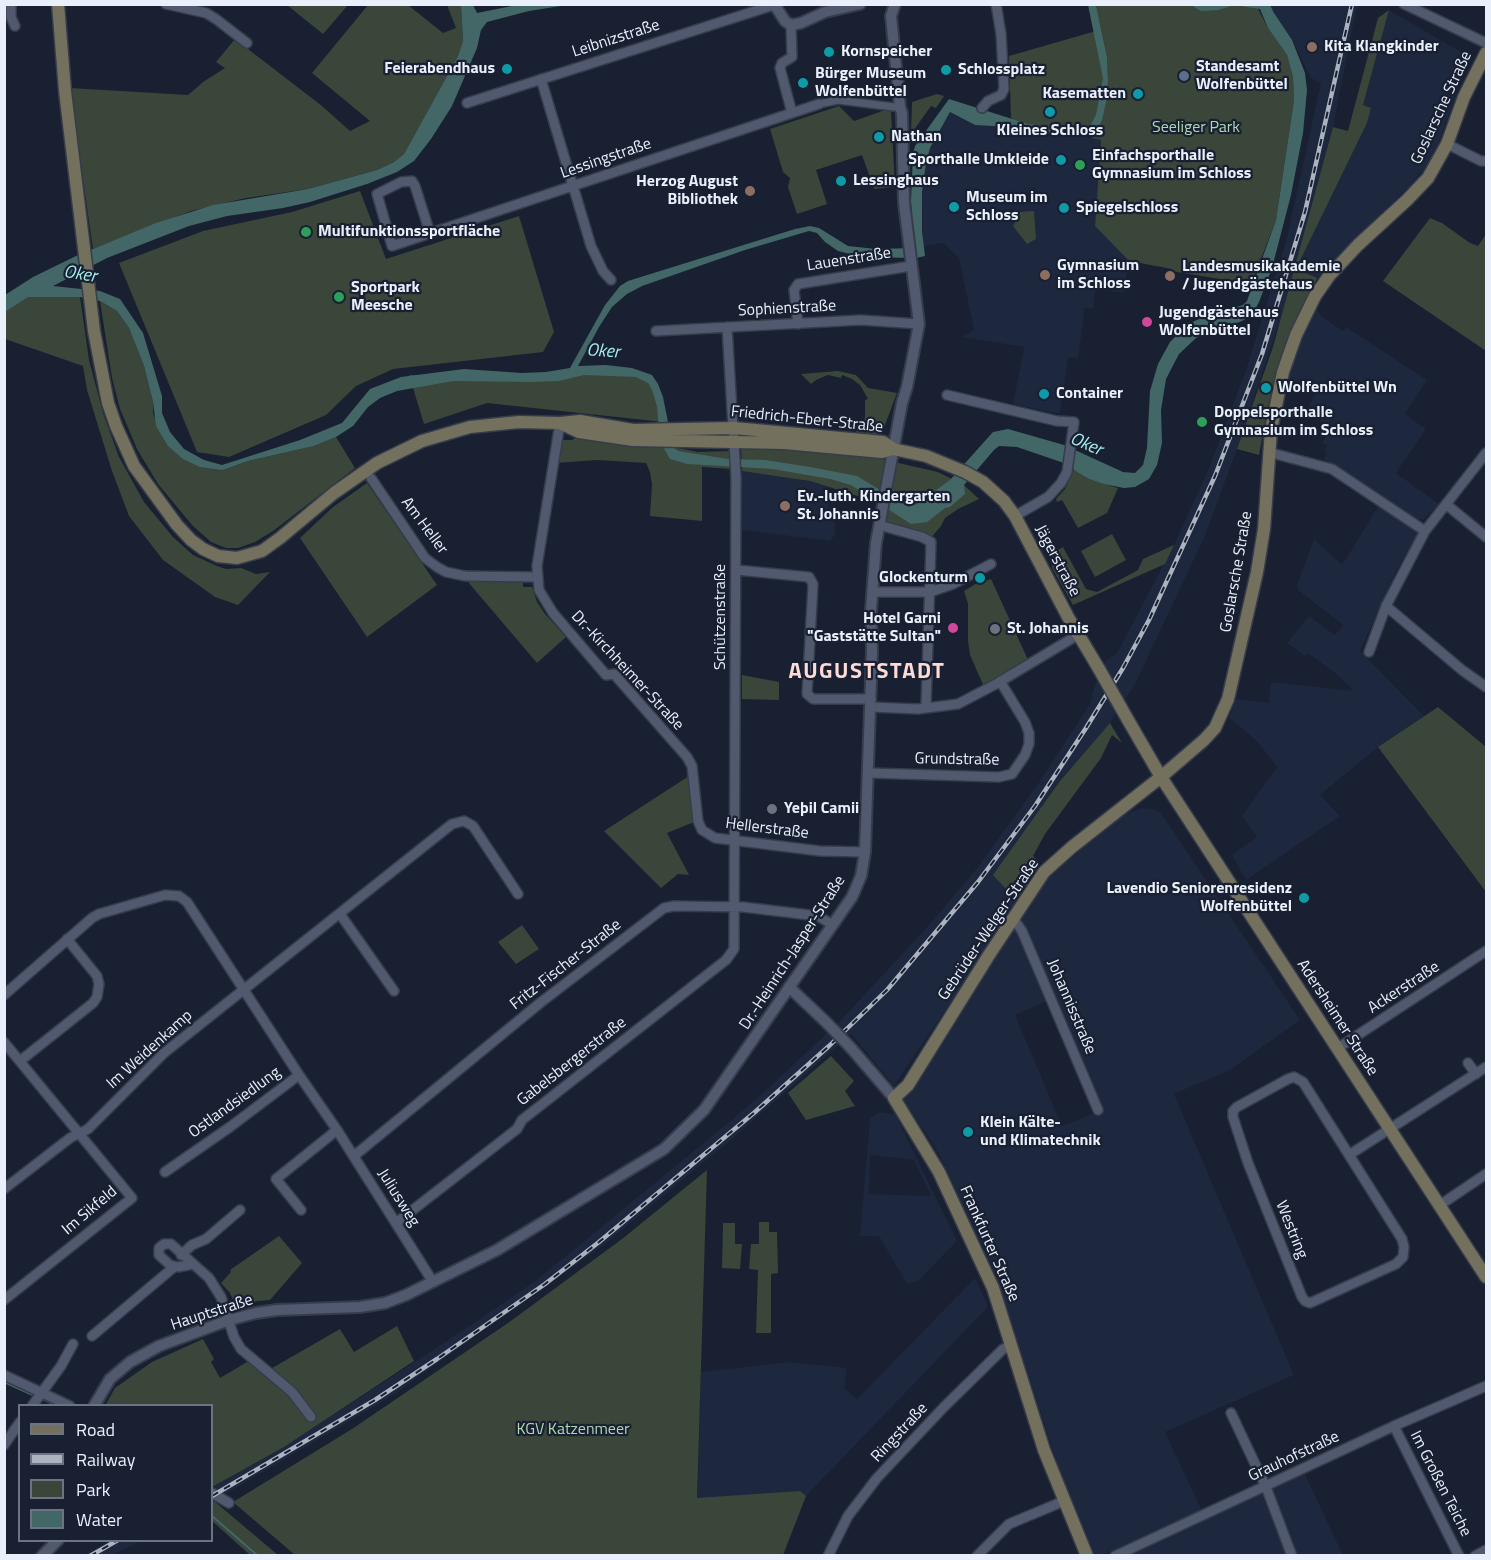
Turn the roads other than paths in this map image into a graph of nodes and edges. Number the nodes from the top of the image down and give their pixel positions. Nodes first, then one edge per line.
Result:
1 (11, 4) edge
2 (58, 4) edge
3 (165, 4) edge
4 (860, 4) edge
5 (996, 4) edge
6 (1404, 4) edge
7 (774, 5) edge
8 (890, 5) edge
9 (792, 25) junction
10 (15, 26) dead end
11 (247, 43) dead end
12 (1486, 43) edge
13 (1486, 53) edge
14 (541, 80) junction
15 (467, 103) dead end
16 (819, 105) joint
17 (982, 108) dead end
18 (898, 110) junction
19 (792, 114) junction
20 (1448, 144) junction
21 (1486, 161) edge
22 (573, 186) junction
23 (430, 233) junction
24 (910, 263) junction
25 (611, 280) dead end
26 (798, 324) junction
27 (919, 324) junction
28 (727, 327) junction
29 (656, 331) dead end
30 (947, 395) dead end
31 (560, 423) junction
32 (735, 434) junction
33 (893, 449) junction
34 (1268, 452) junction
35 (1486, 453) edge
36 (371, 478) dead end
37 (1447, 505) junction
38 (1015, 516) junction
39 (879, 525) junction
40 (1425, 531) junction
41 (1486, 537) edge
42 (991, 564) dead end
43 (737, 570) junction
44 (537, 578) junction
45 (873, 592) junction
46 (930, 592) junction
47 (1386, 606) junction
48 (1077, 632) junction
49 (1369, 652) dead end
50 (1000, 681) junction
51 (1486, 687) edge
52 (871, 703) junction
53 (926, 708) junction
54 (690, 761) joint
55 (869, 773) junction
56 (1161, 777) junction
57 (735, 840) junction
58 (865, 852) junction
59 (518, 894) dead end
60 (734, 907) junction
61 (340, 914) junction
62 (1013, 918) junction
63 (833, 925) junction
64 (67, 939) junction
65 (1486, 951) edge
66 (789, 987) junction
67 (244, 990) junction
68 (394, 991) dead end
69 (4, 995) edge
70 (4, 1042) edge
71 (1338, 1048) junction
72 (20, 1061) junction
73 (1468, 1063) dead end
74 (1486, 1067) edge
75 (1476, 1074) junction
76 (299, 1075) junction
77 (894, 1098) junction
78 (1098, 1110) dead end
79 (337, 1130) junction
80 (1390, 1130) junction
81 (78, 1133) junction
82 (1349, 1155) junction
83 (354, 1156) junction
84 (165, 1172) dead end
85 (1486, 1174) edge
86 (4, 1189) edge
87 (1440, 1205) junction
88 (240, 1210) dead end
89 (301, 1210) dead end
90 (396, 1223) junction
91 (181, 1255) junction
92 (193, 1264) junction
93 (174, 1267) junction
94 (1486, 1277) edge
95 (434, 1282) junction
96 (4, 1300) edge
97 (229, 1320) junction
98 (92, 1336) dead end
99 (73, 1344) dead end
100 (1011, 1346) junction
101 (4, 1376) edge
102 (1486, 1386) edge
103 (42, 1393) junction
104 (34, 1404) edge
105 (66, 1404) edge
106 (95, 1404) edge
107 (1231, 1413) dead end
108 (311, 1417) dead end
109 (12, 1426) edge
110 (1394, 1426) junction
111 (4, 1445) edge
112 (1266, 1487) junction
113 (213, 1494) edge
114 (1064, 1501) junction
115 (229, 1503) dead end
116 (56, 1542) edge
117 (1486, 1550) edge
118 (42, 1556) edge
119 (828, 1556) edge
120 (978, 1556) edge
121 (1087, 1556) edge
122 (1115, 1556) edge
123 (1292, 1556) edge
124 (1459, 1556) edge
125 (1475, 1556) edge

1 - 10 street
2 - 31 main road, Friedrich-Ebert-Straße
3 - 11 street
4 - 9 street
5 - 17 street
6 - 12 street
7 - 9 street
7 - 14 street, Leibnizstraße
8 - 18 street
9 - 19 street
13 - 20 main road, Goslarsche Straße
14 - 15 street, Leibnizstraße
14 - 22 street
16 - 18 street
16 - 19 street, Lessingstraße
18 - 24 street, Dr.-Heinrich-Jasper-Straße
19 - 22 street, Lessingstraße
20 - 21 street
20 - 34 main road, Goslarsche Straße
22 - 23 street, Lessingstraße
22 - 25 street
23 - 23 street, Lessingstraße
24 - 26 street, Lauenstraße
24 - 27 street, Dr.-Heinrich-Jasper-Straße
26 - 27 street, Sophienstraße
26 - 28 street, Sophienstraße
27 - 33 street, Dr.-Heinrich-Jasper-Straße
28 - 29 street, Sophienstraße
28 - 32 street, Schützenstraße
30 - 38 street
31 - 32 main road, Friedrich-Ebert-Straße
31 - 44 street, Dr.-Kirchheimer-Straße
32 - 33 main road, Friedrich-Ebert-Straße
32 - 43 street, Schützenstraße
33 - 38 main road, Jägerstraße
33 - 39 street, Dr.-Heinrich-Jasper-Straße
34 - 40 street
34 - 56 main road, Goslarsche Straße
35 - 37 street
36 - 44 street, Am Heller
37 - 40 street
37 - 41 street
38 - 48 main road, Jägerstraße
39 - 45 street, Dr.-Heinrich-Jasper-Straße
39 - 46 street
40 - 47 street
42 - 46 street
43 - 52 street
43 - 57 street, Schützenstraße
44 - 54 street, Dr.-Kirchheimer-Straße
45 - 46 street
45 - 52 street, Dr.-Heinrich-Jasper-Straße
46 - 53 street
47 - 49 street
47 - 51 street
48 - 50 street
48 - 56 main road, Jägerstraße, bridge
50 - 53 street
50 - 55 street, Grundstraße
52 - 53 street
52 - 55 street, Dr.-Heinrich-Jasper-Straße
54 - 57 street, Hellerstraße
55 - 58 street, Dr.-Heinrich-Jasper-Straße
56 - 62 main road, Gebrüder-Welger-Straße
56 - 71 main road, Adersheimer Straße
57 - 58 street, Hellerstraße
57 - 60 street, Schützenstraße
58 - 63 street, Dr.-Heinrich-Jasper-Straße
59 - 61 street, Im Weidenkamp
60 - 63 street, Fritz-Fischer-Straße
60 - 83 street, Fritz-Fischer-Straße
60 - 90 street, Gabelsbergerstraße
61 - 67 street, Im Weidenkamp
61 - 68 street
62 - 77 main road, Gebrüder-Welger-Straße
62 - 78 street, Johannisstraße
63 - 66 street, Dr.-Heinrich-Jasper-Straße
64 - 67 street, Ostlandsiedlung
64 - 69 street
64 - 72 street
65 - 71 street, Ackerstraße
66 - 77 street, Frankfurter Straße, bridge
66 - 95 street, Dr.-Heinrich-Jasper-Straße
67 - 76 street, Ostlandsiedlung
67 - 81 street, Im Weidenkamp
70 - 72 street
71 - 80 main road, Adersheimer Straße
72 - 81 street
73 - 75 street
74 - 75 street
75 - 80 street
76 - 79 street, Juliusweg
76 - 84 street, Ostlandsiedlung
77 - 100 main road, Frankfurter Straße
79 - 83 street, Juliusweg
79 - 89 street
80 - 82 street
80 - 87 main road, Adersheimer Straße
81 - 86 street, Im Weidenkamp
81 - 96 street, Im Sikfeld
82 - 82 street, Westring
83 - 90 street, Juliusweg
85 - 87 street
87 - 94 main road, Adersheimer Straße
88 - 91 street
90 - 95 street, Juliusweg
91 - 92 street
91 - 93 street
92 - 93 street
92 - 97 street
93 - 98 street
95 - 97 street, Hauptstraße
97 - 106 street, Hauptstraße
97 - 108 street
99 - 103 street
100 - 114 main road, Frankfurter Straße
100 - 119 street, Ringstraße
101 - 103 street
102 - 110 street, Grauhofstraße
103 - 104 street
103 - 105 street
107 - 112 street
109 - 111 street
110 - 112 street, Grauhofstraße
110 - 124 street, Im Großen Teiche
112 - 122 street, Grauhofstraße
112 - 123 street
113 - 115 street
114 - 120 street
114 - 121 main road, Frankfurter Straße
116 - 118 street
117 - 125 street, Im Großen Teiche

